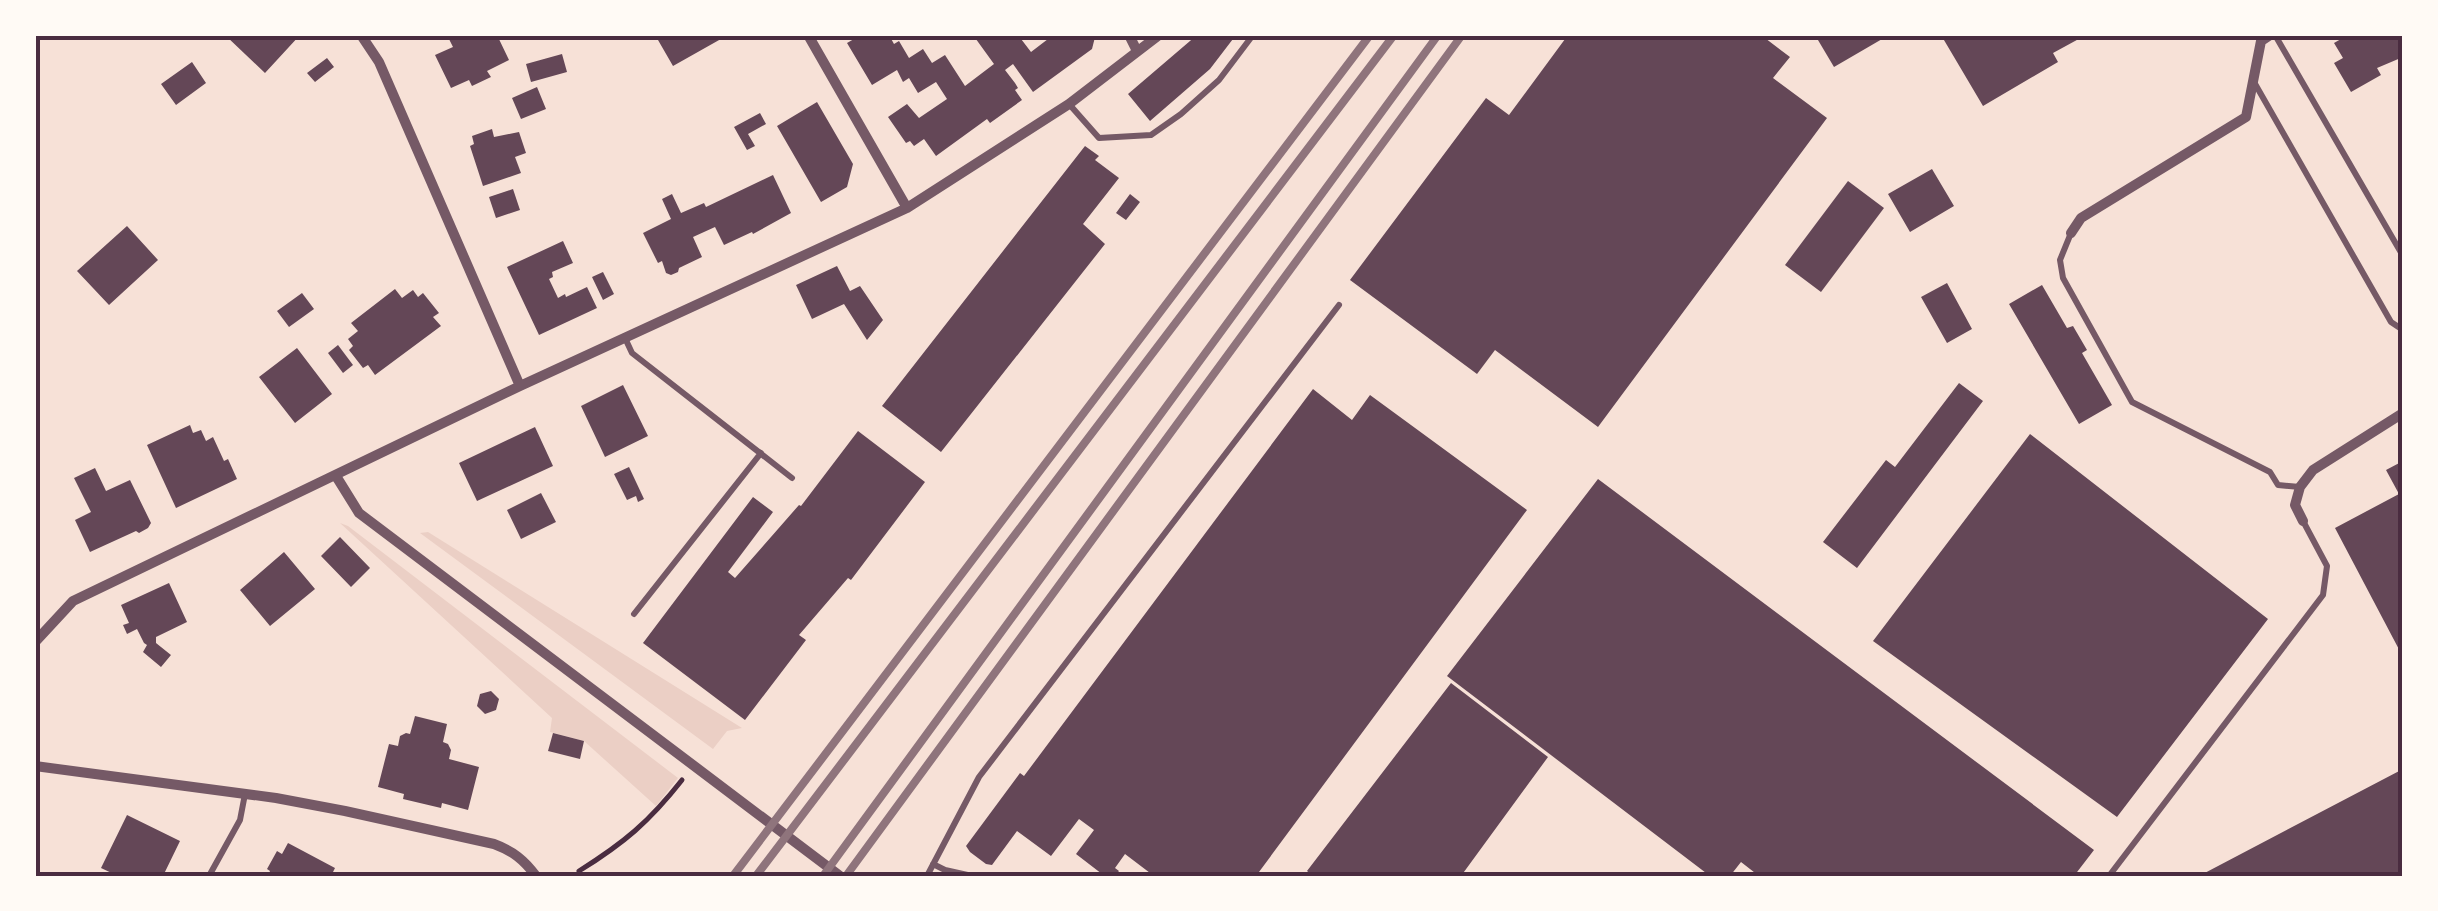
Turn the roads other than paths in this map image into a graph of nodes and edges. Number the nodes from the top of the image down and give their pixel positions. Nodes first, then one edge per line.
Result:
1 (361, 35) edge
2 (808, 35) edge
3 (1128, 35) edge
4 (1158, 35) edge
5 (1253, 35) edge
6 (2272, 35) edge
7 (1138, 51) junction
8 (2254, 82) junction
9 (1069, 104) junction
10 (908, 208) junction
11 (2070, 233) joint
12 (2403, 256) edge
13 (1339, 305) dead end
14 (2403, 330) edge
15 (624, 338) junction
16 (520, 386) junction
17 (2403, 412) edge
18 (761, 453) junction
19 (336, 476) junction
20 (792, 478) dead end
21 (2300, 487) junction
22 (2303, 521) joint
23 (634, 614) dead end
24 (35, 642) edge
25 (35, 766) edge
26 (245, 794) junction
27 (933, 864) junction
28 (209, 876) edge
29 (536, 876) edge
30 (840, 876) edge
31 (927, 876) edge
32 (972, 876) edge
33 (2109, 876) edge

1 - 16 street
2 - 10 street
3 - 7 street
4 - 7 street
5 - 9 lane
6 - 8 street
6 - 12 lane
7 - 9 street
8 - 11 street
8 - 14 lane
9 - 10 street
10 - 15 street
11 - 21 lane
13 - 27 lane
15 - 16 street
15 - 18 lane
16 - 19 street
17 - 21 street
18 - 20 lane
18 - 23 lane
19 - 24 street
19 - 30 street
21 - 22 street
22 - 33 lane
25 - 26 street
26 - 28 lane
26 - 29 street
27 - 31 lane
27 - 32 lane

